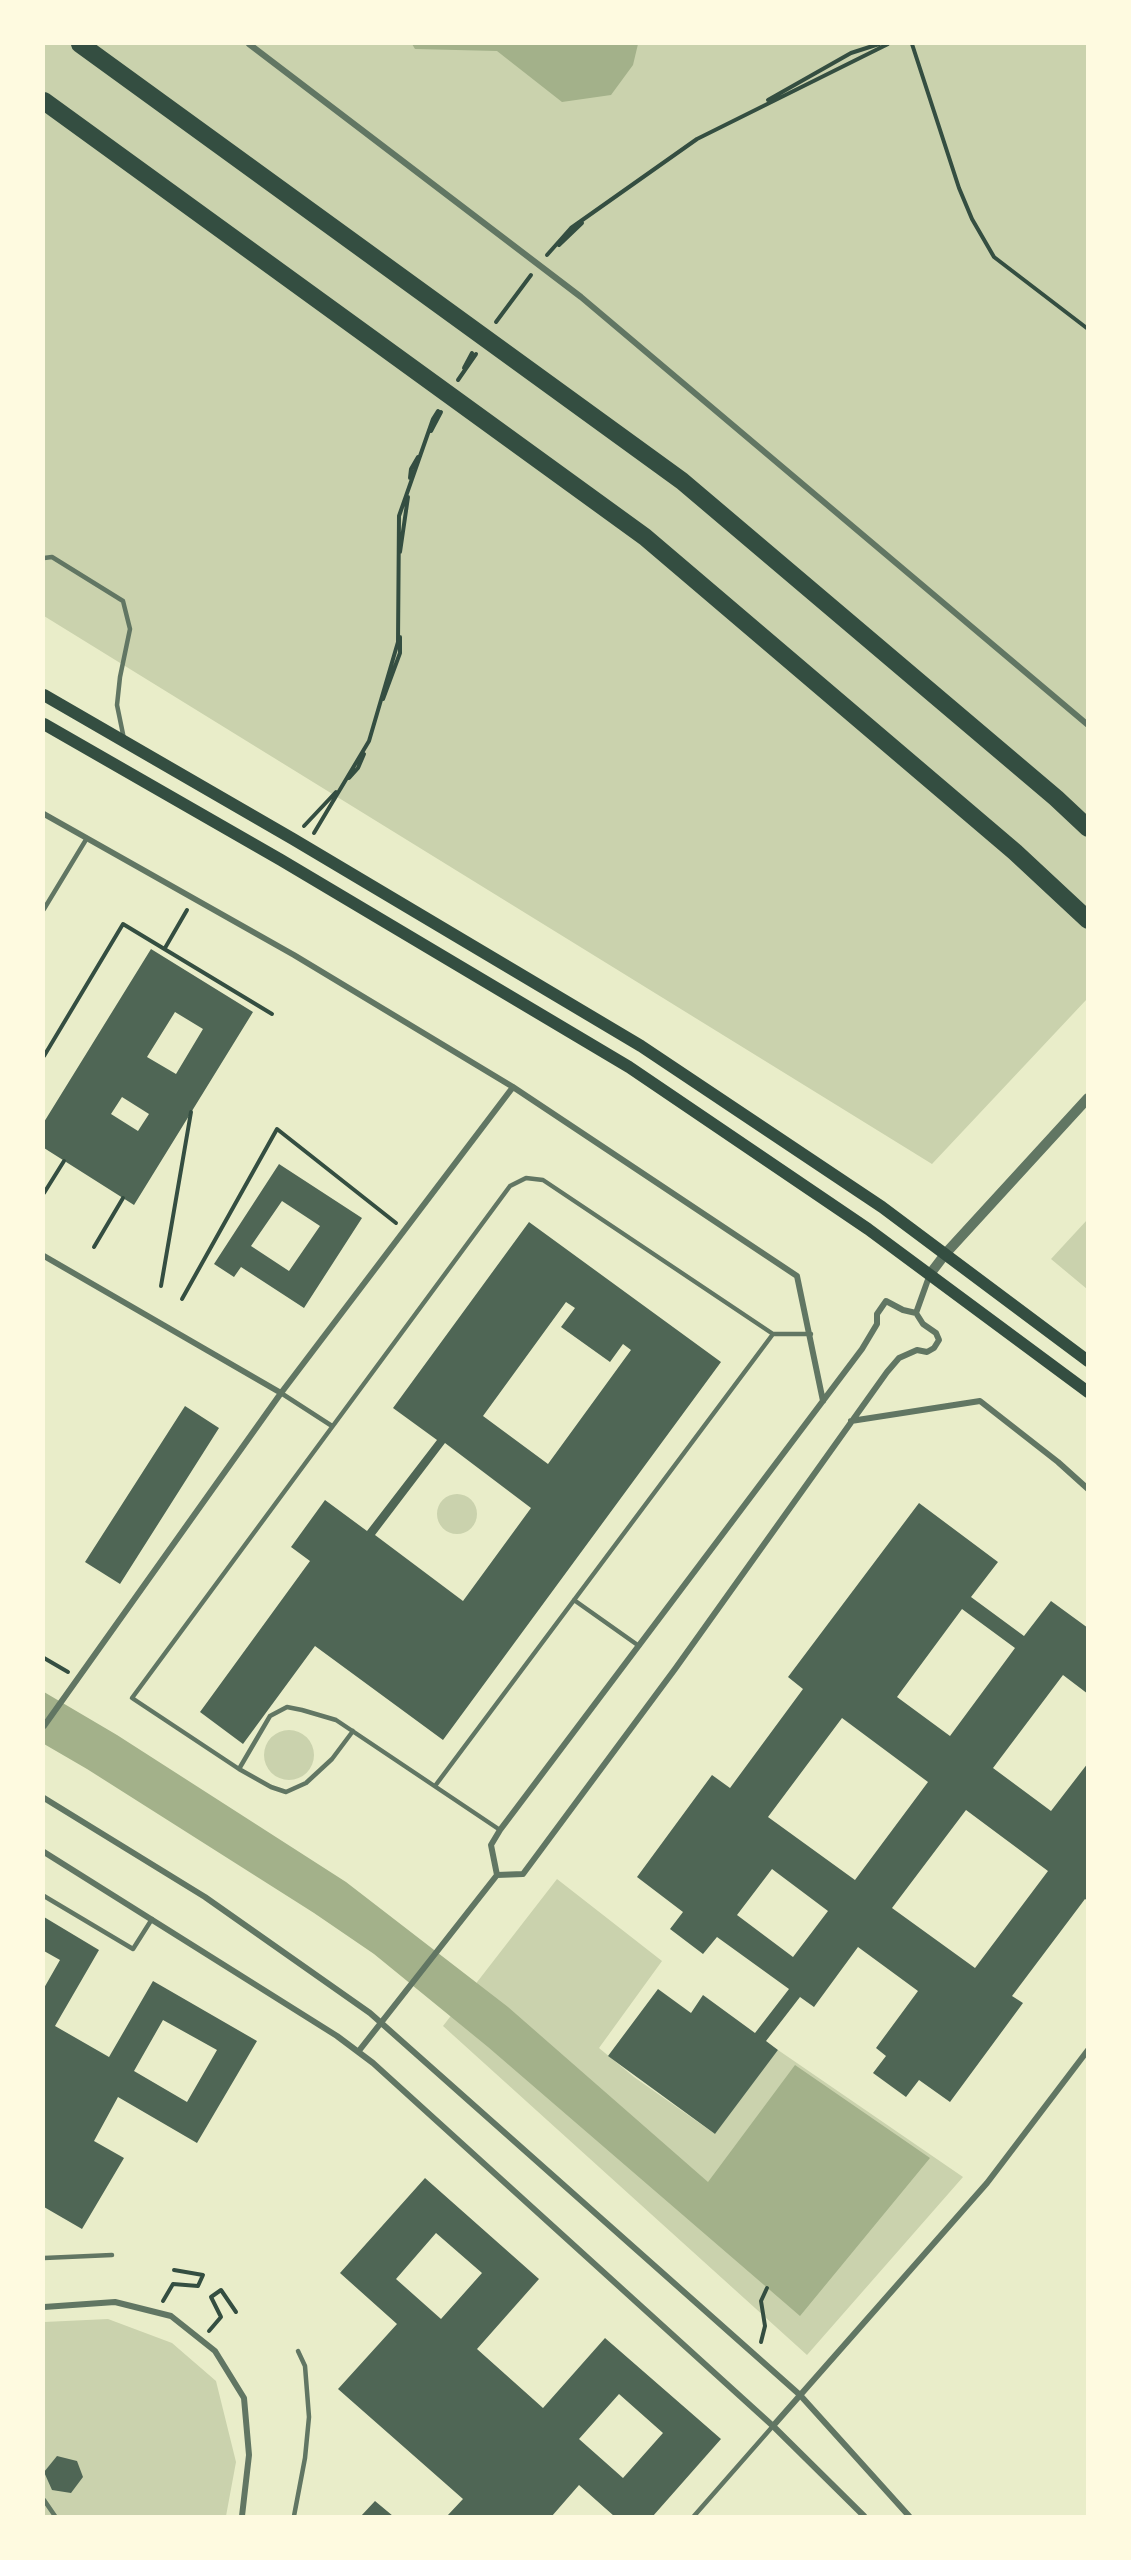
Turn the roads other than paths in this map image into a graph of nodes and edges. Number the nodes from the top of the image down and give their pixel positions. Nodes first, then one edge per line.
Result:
1 (80, 44) edge
2 (249, 44) edge
3 (44, 101) edge
4 (44, 558) edge
5 (44, 695) edge
6 (44, 724) edge
7 (1088, 725) edge
8 (124, 742) junction
9 (44, 814) edge
10 (1088, 828) edge
11 (87, 838) junction
12 (44, 909) edge
13 (1088, 921) edge
14 (513, 1087) junction
15 (1088, 1098) edge
16 (946, 1253) junction
17 (44, 1256) edge
18 (930, 1274) junction
19 (916, 1313) junction
20 (773, 1334) junction
21 (811, 1334) junction
22 (1088, 1361) edge
23 (1088, 1392) edge
24 (281, 1393) junction
25 (823, 1401) junction
26 (851, 1421) junction
27 (332, 1426) junction
28 (1088, 1489) edge
29 (574, 1600) junction
30 (639, 1646) junction
31 (44, 1726) edge
32 (353, 1731) junction
33 (239, 1769) junction
34 (435, 1786) junction
35 (44, 1798) edge
36 (500, 1830) junction
37 (44, 1851) edge
38 (497, 1875) junction
39 (44, 1896) edge
40 (152, 1919) junction
41 (381, 2022) junction
42 (1088, 2050) edge
43 (358, 2052) junction
44 (112, 2255) dead end
45 (44, 2258) edge
46 (44, 2307) edge
47 (298, 2351) dead end
48 (800, 2395) junction
49 (773, 2426) junction
50 (44, 2500) edge
51 (863, 2516) edge
52 (55, 2517) edge
53 (242, 2517) edge
54 (294, 2517) edge
55 (694, 2517) edge
56 (909, 2517) edge

1 - 10 highway
2 - 7 street
3 - 13 highway
4 - 8 lane
5 - 8 main road
6 - 18 main road
8 - 16 main road
9 - 11 street
11 - 12 lane
11 - 14 street
14 - 21 street
14 - 24 street
15 - 16 street
16 - 18 street
16 - 22 main road
17 - 24 street
18 - 19 street
18 - 23 main road
19 - 25 street
19 - 26 street
20 - 21 lane
20 - 27 lane
20 - 29 lane
21 - 25 street
24 - 27 lane
24 - 31 street
25 - 30 street
26 - 28 street
26 - 38 street
27 - 33 lane
29 - 30 lane
29 - 34 lane
30 - 36 street
32 - 33 lane
32 - 33 lane
32 - 34 lane
34 - 36 lane
35 - 41 street
36 - 38 street
37 - 40 street
38 - 41 street
39 - 40 lane
40 - 43 street
41 - 43 street
41 - 48 street
42 - 48 street
43 - 49 street
44 - 45 lane
46 - 53 street
47 - 54 lane
48 - 49 street
48 - 56 street
49 - 51 street
49 - 55 lane
50 - 52 lane

